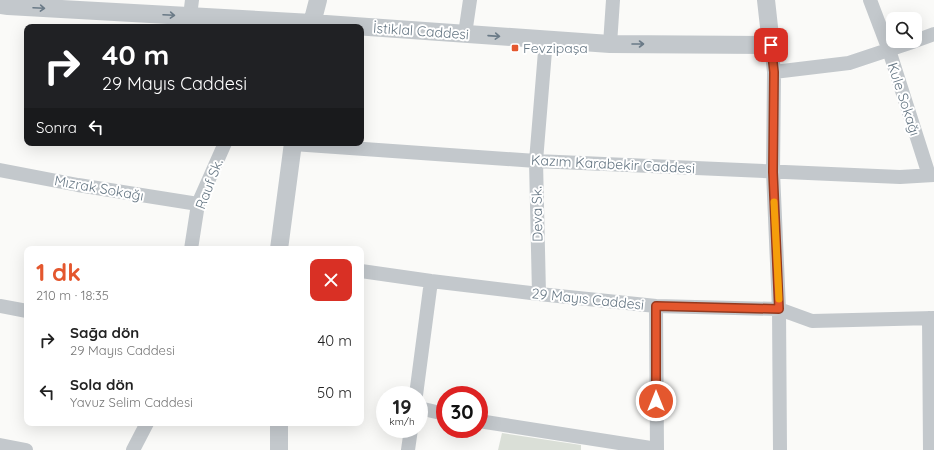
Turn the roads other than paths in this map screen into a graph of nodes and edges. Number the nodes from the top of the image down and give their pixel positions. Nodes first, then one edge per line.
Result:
1 (318, 0) edge
2 (470, 0) edge
3 (613, 0) edge
4 (766, 0) edge
5 (870, 0) edge
6 (0, 5) edge
7 (66, 5) edge
8 (191, 8) edge
9 (305, 24) edge
10 (312, 24) edge
11 (364, 28) edge
12 (465, 34) junction
13 (934, 34) edge
14 (922, 38) edge
15 (546, 39) junction
16 (610, 44) junction
17 (771, 45) junction
18 (895, 48) edge
19 (889, 50) junction
20 (774, 72) junction
21 (224, 146) edge
22 (293, 146) edge
23 (336, 146) edge
24 (536, 160) junction
25 (0, 170) edge
26 (773, 172) junction
27 (932, 175) edge
28 (198, 204) junction
29 (191, 246) edge
30 (279, 246) edge
31 (364, 271) edge
32 (431, 281) junction
33 (539, 294) junction
34 (0, 306) edge
35 (656, 306) junction
36 (779, 309) junction
37 (24, 310) edge
38 (931, 318) edge
39 (417, 386) edge
40 (488, 422) edge
41 (146, 426) edge
42 (279, 426) edge
43 (410, 438) edge
44 (0, 445) edge
45 (657, 449) edge
46 (26, 450) edge
47 (133, 450) edge
48 (279, 450) edge
49 (408, 450) edge
50 (780, 450) edge
51 (930, 450) edge

1 - 10 street
2 - 12 street
3 - 16 street
4 - 17 street
5 - 19 street, Kule Sokağı
6 -> 7 street, İstiklal Caddesi
7 -> 8 street, İstiklal Caddesi
8 - 9 street, İstiklal Caddesi
11 - 12 street, İstiklal Caddesi
12 -> 15 street, İstiklal Caddesi
13 - 14 street
15 - 16 street, İstiklal Caddesi
15 - 24 street, Deva Sk.
16 -> 17 street, İstiklal Caddesi
17 - 20 street
18 - 19 street
19 - 20 street
19 - 27 street, Kule Sokağı
20 - 26 street
21 - 28 street, Rauf Sk.
22 - 30 street
23 - 24 street, Kazım Karabekir Caddesi
24 - 26 street, Kazım Karabekir Caddesi
24 - 33 street, Deva Sk.
25 - 28 street, Mızrak Sokağı
26 - 27 street, Kazım Karabekir Caddesi
26 - 36 street
28 - 29 street, Rauf Sk.
31 - 32 street, 29 Mayıs Caddesi
32 - 33 street, 29 Mayıs Caddesi
32 - 39 street
33 - 35 street, 29 Mayıs Caddesi
34 - 37 street
35 - 36 street, 29 Mayıs Caddesi
35 - 45 street
36 - 38 street, 29 Mayıs Caddesi
36 - 50 street
38 - 51 street
40 - 45 street
41 - 47 street
42 - 48 street
43 - 49 street
44 - 46 street

